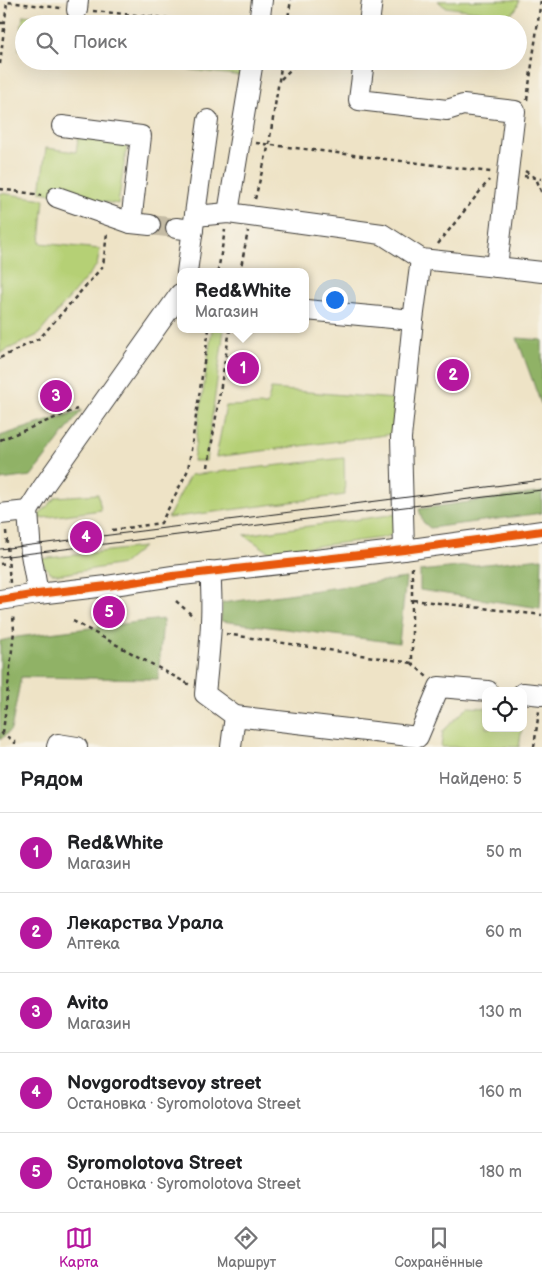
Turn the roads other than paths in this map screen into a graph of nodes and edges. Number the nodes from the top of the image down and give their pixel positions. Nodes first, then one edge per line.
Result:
1 (262, 0) edge
2 (372, 0) edge
3 (260, 15) edge
4 (370, 15) edge
5 (252, 70) edge
6 (363, 70) edge
7 (208, 120) dead end
8 (62, 126) dead end
9 (57, 197) road end
10 (228, 213) junction
11 (188, 225) junction
12 (427, 259) junction
13 (497, 267) junction
14 (188, 268) edge
15 (542, 272) edge
16 (177, 298) edge
17 (309, 310) edge
18 (413, 320) junction
19 (28, 511) junction
20 (2, 514) edge
21 (542, 530) edge
22 (408, 558) junction
23 (210, 571) junction
24 (38, 594) junction
25 (6, 599) edge
26 (482, 691) edge
27 (235, 716) junction
28 (56, 747) edge
29 (77, 747) edge
30 (231, 747) edge

1 - 3 street
2 - 4 street
5 - 10 street
6 - 13 street
7 - 11 street
8 - 9 street
10 - 11 street
10 - 12 street
11 - 14 street
12 - 13 street
12 - 18 street
13 - 15 street
16 - 19 street
17 - 18 street
18 - 22 street
19 - 20 street
19 - 24 street
21 - 22 street
22 - 23 street
23 - 24 street
23 - 27 street
24 - 25 street
26 - 27 street
27 - 30 street
28 - 29 street

